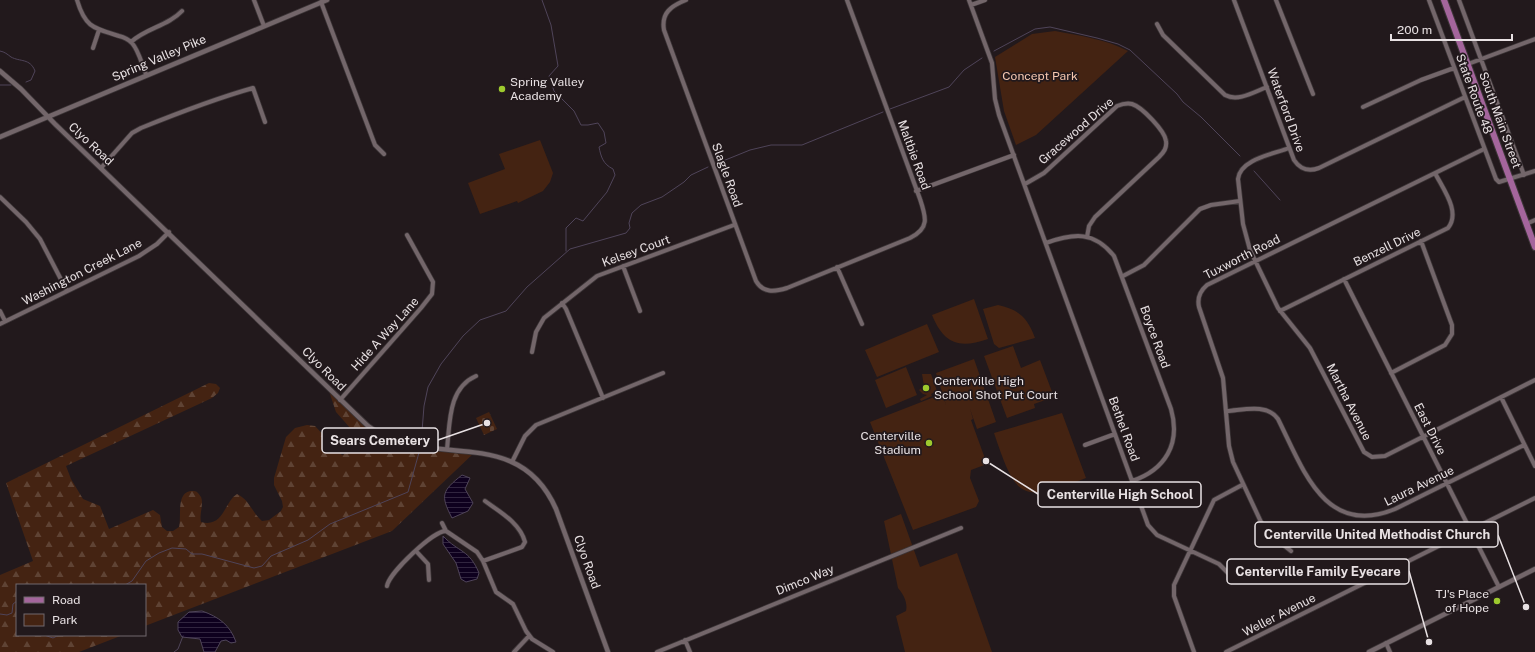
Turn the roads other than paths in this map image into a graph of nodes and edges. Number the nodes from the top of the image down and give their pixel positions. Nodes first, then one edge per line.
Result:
1 (78, 0) edge
2 (254, 0) edge
3 (327, 0) edge
4 (686, 0) edge
5 (847, 0) edge
6 (969, 0) edge
7 (984, 0) edge
8 (1234, 0) edge
9 (1276, 0) edge
10 (1429, 0) edge
11 (1444, 0) edge
12 (1460, 0) edge
13 (322, 2) junction
14 (971, 5) junction
15 (182, 11) dead end
16 (1157, 24) dead end
17 (264, 26) junction
18 (99, 30) junction
19 (1535, 39) edge
20 (131, 42) junction
21 (93, 48) dead end
22 (1481, 59) junction
23 (1468, 64) junction
24 (1454, 68) junction
25 (0, 71) edge
26 (146, 74) junction
27 (1267, 87) junction
28 (1313, 94) dead end
29 (1465, 97) junction
30 (1364, 107) dead end
31 (48, 116) junction
32 (265, 122) dead end
33 (0, 137) edge
34 (1289, 148) junction
35 (1484, 149) junction
36 (384, 154) dead end
37 (1014, 155) junction
38 (101, 168) junction
39 (1535, 171) edge
40 (1435, 173) junction
41 (1524, 175) junction
42 (1510, 180) junction
43 (1025, 184) junction
44 (916, 190) junction
45 (0, 197) edge
46 (1240, 201) junction
47 (1535, 220) edge
48 (1526, 224) junction
49 (734, 225) junction
50 (169, 232) junction
51 (407, 235) dead end
52 (1087, 237) junction
53 (1422, 242) junction
54 (1046, 243) junction
55 (1535, 247) edge
56 (1255, 261) junction
57 (623, 266) junction
58 (837, 267) junction
59 (1123, 276) junction
60 (1344, 279) junction
61 (66, 291) junction
62 (562, 303) junction
63 (0, 311) edge
64 (640, 311) dead end
65 (1280, 311) junction
66 (5, 321) junction
67 (0, 324) edge
68 (862, 324) dead end
69 (532, 352) dead end
70 (1391, 372) junction
71 (663, 373) dead end
72 (476, 376) dead end
73 (1535, 380) edge
74 (1500, 397) junction
75 (603, 398) junction
76 (340, 400) junction
77 (1227, 411) junction
78 (1115, 434) junction
79 (1423, 436) junction
80 (1085, 445) dead end
81 (1524, 445) junction
82 (447, 449) junction
83 (512, 462) junction
84 (1535, 466) edge
85 (1132, 481) junction
86 (1242, 484) junction
87 (1447, 484) junction
88 (1535, 498) edge
89 (485, 501) dead end
90 (442, 524) dead end
91 (961, 528) dead end
92 (446, 531) junction
93 (1470, 531) junction
94 (416, 550) junction
95 (1190, 551) junction
96 (1290, 551) dead end
97 (483, 561) junction
98 (1535, 569) edge
99 (1234, 579) dead end
100 (429, 580) dead end
101 (387, 586) dead end
102 (1499, 587) junction
103 (529, 636) junction
104 (685, 640) junction
105 (1386, 643) junction
106 (514, 652) edge
107 (553, 652) edge
108 (608, 652) edge
109 (657, 652) edge
110 (690, 652) edge
111 (1194, 652) edge
112 (1226, 652) edge
113 (1369, 652) edge
114 (1390, 652) edge

1 - 18 street
2 - 17 street
3 - 13 street, Spring Valley Pike
4 - 49 street, Slagle Road
5 - 44 street, Maltbie Road
6 - 14 street, Bethel Road
7 - 14 street
8 - 27 street, Waterford Drive
9 - 28 street
10 - 24 street, State Route 48
11 - 23 main road, South Main Street
12 - 22 street, South Main Street
13 - 17 street, Spring Valley Pike
13 - 36 street
14 - 37 street, Bethel Road
15 - 20 street
16 - 27 street
17 - 26 street, Spring Valley Pike
18 - 20 street
18 - 21 street
19 - 22 street
20 - 26 street
22 - 23 street
22 - 41 street, South Main Street
23 - 42 main road, South Main Street
24 - 29 street, State Route 48
24 - 30 street
25 - 31 street, Clyo Road
26 - 31 street, Spring Valley Pike
27 - 34 street, Waterford Drive
29 - 34 street, Waterford Drive
29 - 35 street, State Route 48
31 - 33 street, Spring Valley Pike
31 - 38 street, Clyo Road
32 - 38 street
34 - 46 street, Martha Avenue
35 - 40 street, Tuxworth Road
35 - 42 street, State Route 48
37 - 43 street, Bethel Road
37 - 44 street
38 - 50 street, Clyo Road
39 - 41 street
40 - 53 street, Benzell Drive
40 - 56 street, Tuxworth Road
41 - 42 street
42 - 48 main road, South Main Street
43 - 52 street, Gracewood Drive
43 - 54 street, Bethel Road
44 - 58 street, Maltbie Road
45 - 61 street
46 - 56 street, Martha Avenue
46 - 59 street
47 - 48 street
48 - 55 main road, South Main Street
49 - 57 street, Kelsey Court
49 - 58 street, Slagle Road
50 - 61 street, Washington Creek Lane
50 - 76 street, Clyo Road
51 - 76 street, Hide A Way Lane
52 - 54 street, Boyce Road
52 - 59 street, Boyce Road
53 - 60 street, Benzell Drive
53 - 70 street
54 - 78 street, Bethel Road
56 - 65 street, Martha Avenue
56 - 77 street, Tuxworth Road
57 - 62 street, Kelsey Court
57 - 64 street
58 - 68 street
59 - 85 street, Boyce Road
60 - 65 street, Benzell Drive
60 - 70 street, East Drive
61 - 66 street, Washington Creek Lane
62 - 69 street, Kelsey Court
62 - 75 street
63 - 66 street
65 - 79 street, Martha Avenue
66 - 67 street, Washington Creek Lane
70 - 79 street, East Drive
71 - 75 street
72 - 82 street
73 - 74 street, Martha Avenue
74 - 79 street, Martha Avenue
74 - 81 street
75 - 83 street
76 - 82 street, Clyo Road
77 - 86 street, Tuxworth Road
77 - 87 street, Laura Avenue
78 - 80 street
78 - 85 street, Bethel Road
79 - 87 street, East Drive
81 - 84 street
81 - 87 street, Laura Avenue
82 - 83 street, Clyo Road
83 - 108 street, Clyo Road
85 - 95 street, Bethel Road
86 - 95 street
86 - 96 street, Tuxworth Road
87 - 93 street, East Drive
88 - 93 street, Weller Avenue
89 - 97 street
90 - 92 street
91 - 104 street, Dimco Way
92 - 94 street
92 - 97 street
93 - 102 street, East Drive
93 - 112 street, Weller Avenue
94 - 100 street
94 - 101 street
95 - 99 street, Bethel Road
95 - 111 street
97 - 103 street
98 - 102 street
102 - 105 street
103 - 106 street
103 - 107 street
104 - 109 street, Dimco Way
104 - 110 street
105 - 113 street
105 - 114 street

